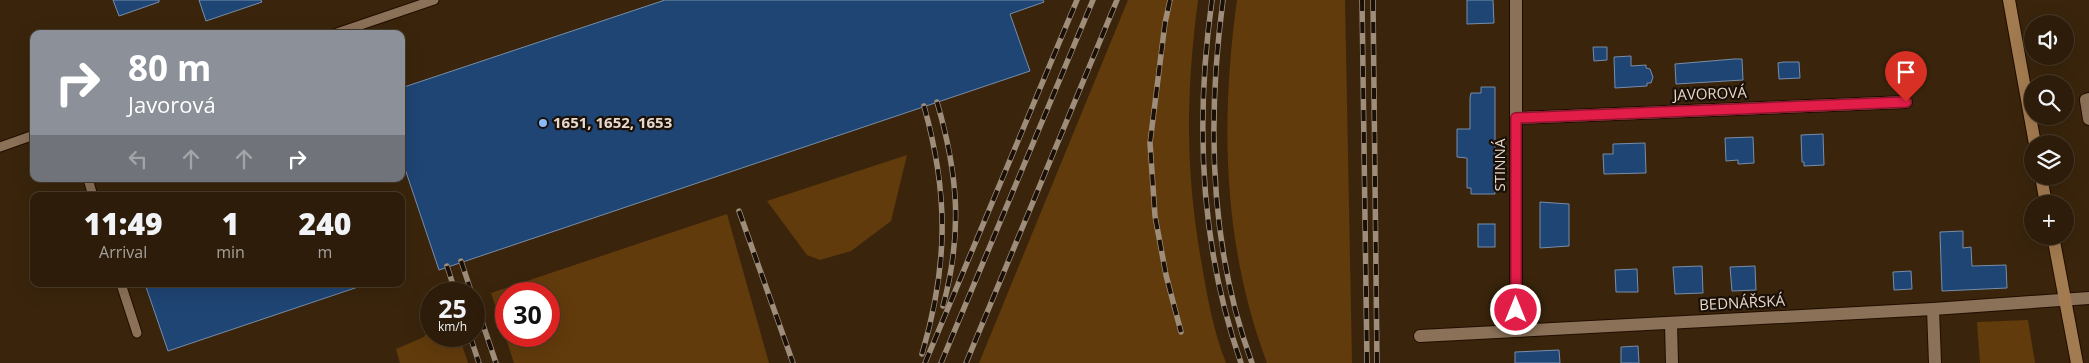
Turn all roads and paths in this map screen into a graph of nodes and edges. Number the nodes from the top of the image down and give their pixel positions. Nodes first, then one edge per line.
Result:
1 (434, 0) edge
2 (1516, 0) edge
3 (2009, 0) edge
4 (346, 30) edge
5 (2089, 99) edge
6 (1906, 102) dead end
7 (1516, 118) junction
8 (2089, 119) edge
9 (2033, 135) edge
10 (30, 136) edge
11 (0, 147) edge
12 (2055, 245) edge
13 (122, 287) edge
14 (2089, 298) edge
15 (2066, 300) junction
16 (1932, 309) junction
17 (1671, 323) junction
18 (1516, 329) junction
19 (137, 334) dead end
20 (1420, 336) dead end
21 (1672, 363) edge
22 (1935, 363) edge
23 (2077, 363) edge

1 - 4 lane
2 - 7 street, STINNÁ
3 - 9 main road
5 - 8 street
6 - 7 street, JAVOROVÁ
7 - 18 street, STINNÁ
10 - 11 lane
12 - 15 main road
13 - 19 lane
14 - 15 street, BEDNÁŘSKÁ
15 - 16 street, BEDNÁŘSKÁ
15 - 23 main road
16 - 17 street, BEDNÁŘSKÁ
16 - 22 street
17 - 18 street, BEDNÁŘSKÁ
17 - 21 street
18 - 20 street, BEDNÁŘSKÁ

